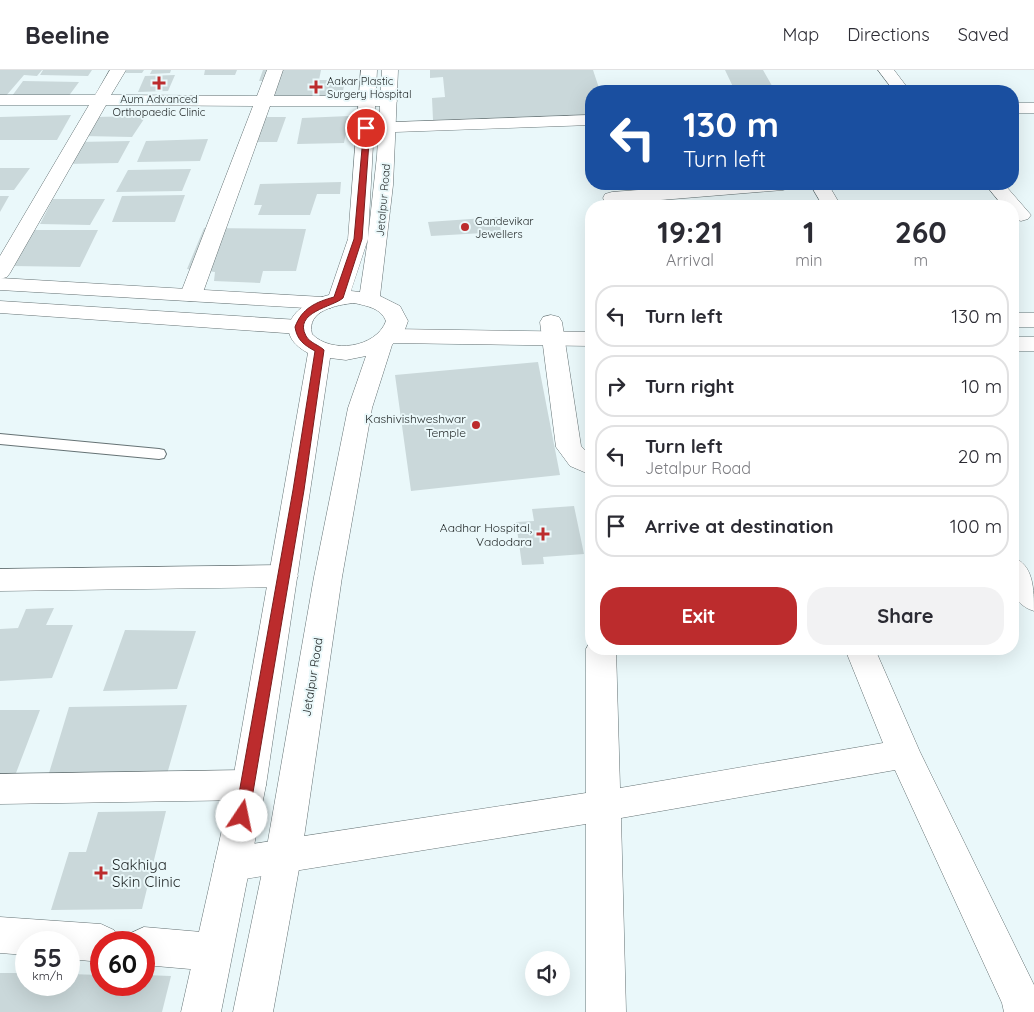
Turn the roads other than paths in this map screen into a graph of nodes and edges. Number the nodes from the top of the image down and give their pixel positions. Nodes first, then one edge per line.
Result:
1 (118, 70) edge
2 (274, 70) edge
3 (369, 70) edge
4 (390, 70) edge
5 (886, 70) edge
6 (897, 85) edge
7 (0, 100) edge
8 (99, 100) junction
9 (262, 101) junction
10 (368, 101) junction
11 (389, 101) junction
12 (1019, 108) edge
13 (1034, 108) edge
14 (585, 125) edge
15 (388, 127) junction
16 (366, 128) junction
17 (698, 190) edge
18 (999, 190) edge
19 (612, 196) edge
20 (1008, 200) edge
21 (1019, 213) edge
22 (1021, 215) dead end
23 (0, 273) edge
24 (0, 284) edge
25 (191, 295) junction
26 (369, 299) junction
27 (331, 301) junction
28 (0, 307) edge
29 (1019, 320) edge
30 (1034, 320) edge
31 (585, 323) edge
32 (299, 327) junction
33 (552, 330) junction
34 (390, 333) junction
35 (585, 338) edge
36 (1019, 344) edge
37 (1034, 344) edge
38 (320, 350) junction
39 (0, 439) edge
40 (159, 454) dead end
41 (585, 463) edge
42 (284, 576) junction
43 (1019, 578) edge
44 (0, 580) edge
45 (1034, 600) edge
46 (601, 655) edge
47 (863, 655) edge
48 (904, 754) junction
49 (249, 784) junction
50 (0, 789) edge
51 (603, 806) junction
52 (284, 858) junction
53 (232, 864) junction
54 (0, 935) edge
55 (90, 942) edge
56 (155, 947) edge
57 (213, 952) junction
58 (200, 1012) edge
59 (253, 1012) edge
60 (606, 1012) edge
61 (1024, 1012) edge

1 - 8 street
2 - 9 street
3 - 10 street, Jetalpur Road
4 - 11 street, Jetalpur Road
5 - 6 street
7 - 8 street
8 - 9 street
8 - 23 street
9 - 10 street
9 - 25 street
10 - 11 street
10 - 16 street, Jetalpur Road
11 - 15 street, Jetalpur Road
12 - 13 street
14 - 15 street
15 - 16 street
15 - 26 street, Jetalpur Road
16 - 27 street, Jetalpur Road
17 - 19 street
18 - 20 street
21 - 22 street
24 - 25 street
25 - 27 street
26 - 27 street
26 - 34 street
27 - 32 street
28 - 32 street
29 - 30 street
31 - 33 street
32 - 38 street
33 - 34 street
33 - 35 street
33 - 41 street
34 - 38 street
34 - 52 street, Jetalpur Road
36 - 37 street
38 - 42 street
39 - 40 lane
42 - 44 street
42 - 49 street
43 - 45 street
46 - 51 street
47 - 48 street
48 - 51 street
48 - 61 street
49 - 50 street
49 - 53 street
51 - 52 street
51 - 60 street
52 - 53 street
52 - 59 street, Jetalpur Road
53 - 57 street
54 - 55 street
56 - 57 street
57 - 58 street

